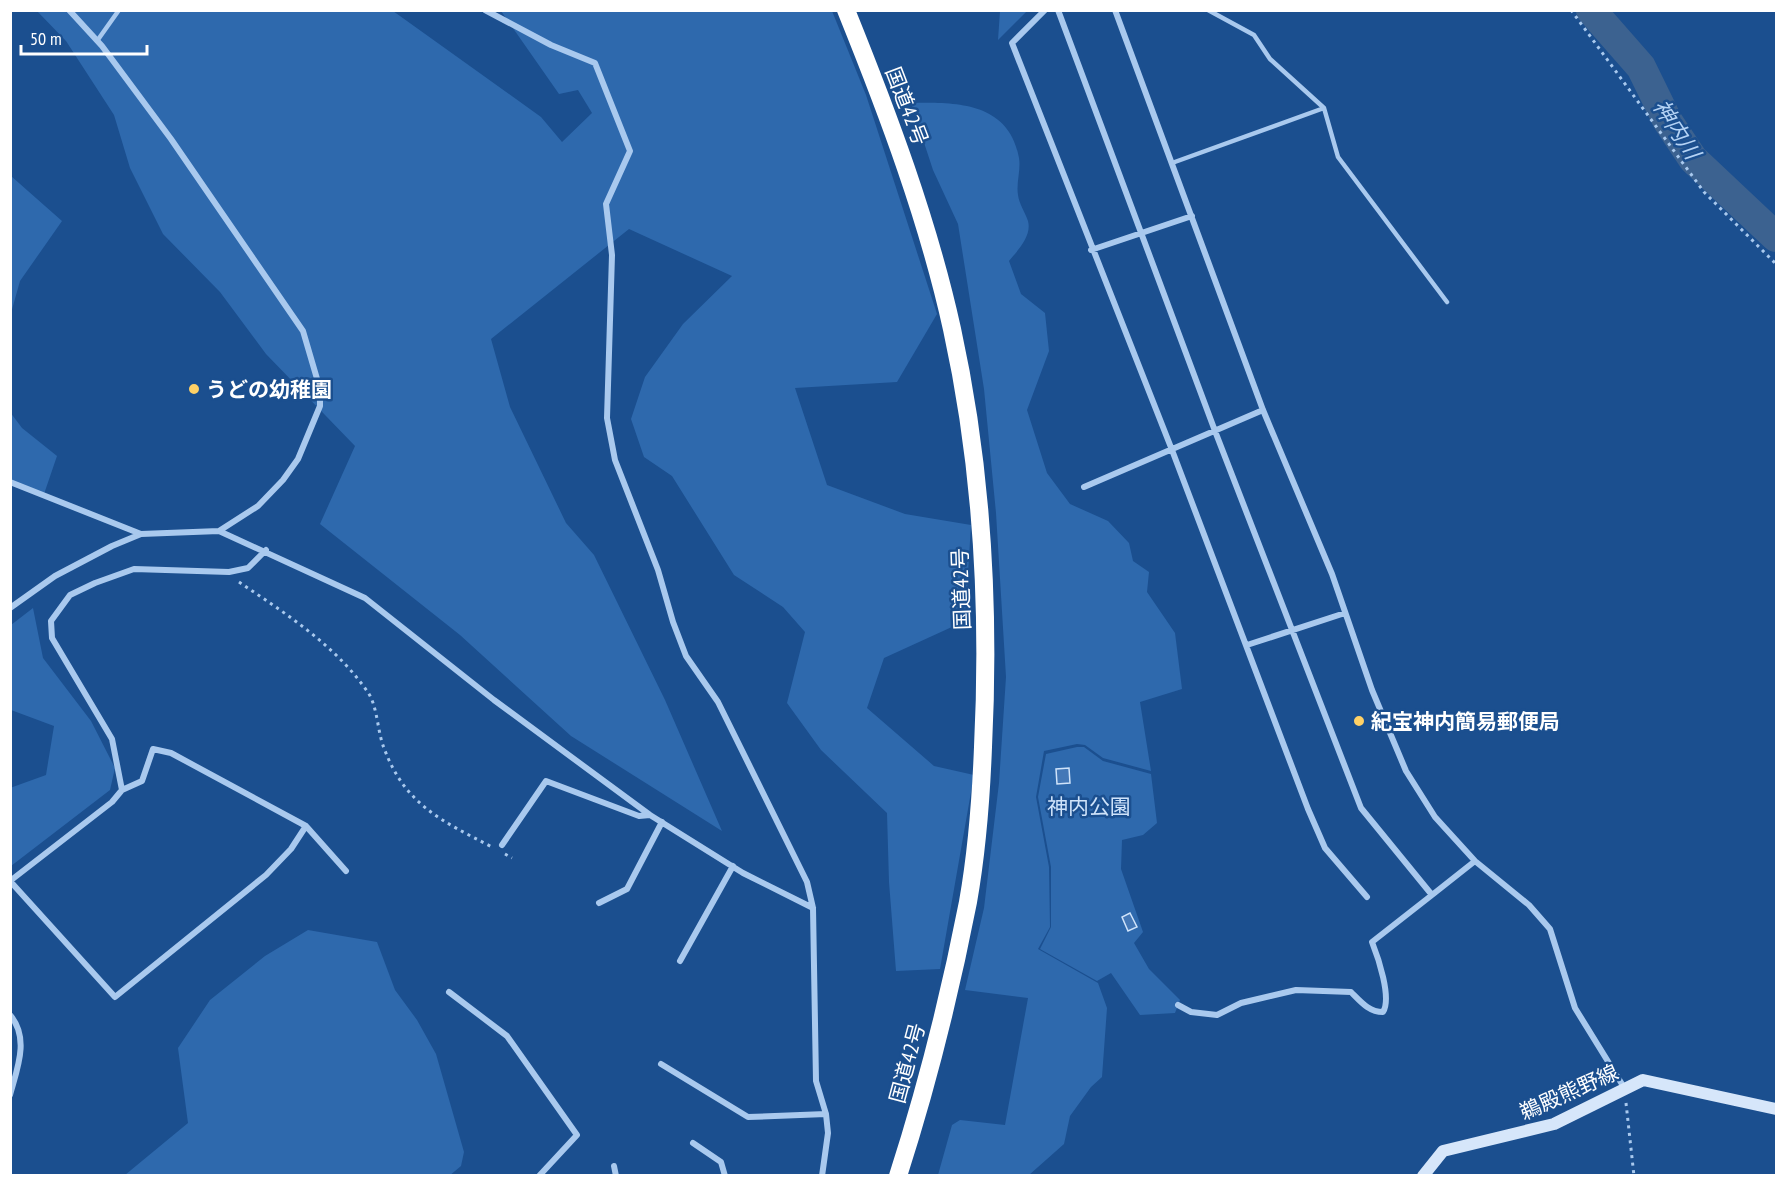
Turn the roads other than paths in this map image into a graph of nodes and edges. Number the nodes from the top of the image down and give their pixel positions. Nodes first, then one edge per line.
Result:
1 (69, 10) edge
2 (119, 10) edge
3 (485, 10) edge
4 (846, 10) edge
5 (1045, 10) edge
6 (1058, 10) edge
7 (1115, 10) edge
8 (1208, 10) edge
9 (98, 41) junction
10 (1324, 108) junction
11 (1172, 163) junction
12 (1192, 216) junction
13 (1140, 233) junction
14 (1091, 250) junction
15 (1447, 302) dead end
16 (1263, 410) junction
17 (1215, 431) junction
18 (1172, 450) junction
19 (10, 482) edge
20 (1084, 487) dead end
21 (219, 531) junction
22 (141, 534) junction
23 (266, 550) junction
24 (10, 608) edge
25 (1345, 613) junction
26 (1292, 631) junction
27 (1247, 645) junction
28 (122, 790) junction
29 (651, 815) junction
30 (662, 822) junction
31 (306, 825) junction
32 (502, 845) dead end
33 (1475, 861) junction
34 (733, 866) junction
35 (346, 871) dead end
36 (1432, 895) junction
37 (1367, 897) dead end
38 (599, 903) dead end
39 (813, 908) junction
40 (680, 961) dead end
41 (449, 992) dead end
42 (1178, 1005) dead end
43 (10, 1015) edge
44 (661, 1064) dead end
45 (1625, 1089) junction
46 (10, 1095) edge
47 (1776, 1109) edge
48 (826, 1114) junction
49 (693, 1143) dead end
50 (614, 1166) dead end
51 (539, 1176) edge
52 (616, 1176) edge
53 (725, 1176) edge
54 (822, 1176) edge
55 (898, 1176) edge
56 (1423, 1176) edge

1 - 9 street
2 - 9 lane
3 - 39 street
4 - 55 highway, 国道42号
5 - 14 street
6 - 13 street
7 - 11 street
8 - 10 lane
9 - 21 street
10 - 11 lane
10 - 15 lane
11 - 12 street
12 - 13 street
12 - 16 street
13 - 14 street
13 - 17 street
14 - 18 street
16 - 17 street
16 - 25 street
17 - 18 street
17 - 26 street
18 - 20 street
18 - 27 street
19 - 22 street
21 - 22 street
21 - 23 street
22 - 24 street
23 - 28 street
23 - 29 street
25 - 26 street
25 - 33 street
26 - 27 street
26 - 36 street
27 - 37 street
28 - 31 street
28 - 31 street
29 - 30 street
29 - 32 street
30 - 34 street
30 - 38 street
31 - 35 street
33 - 36 street
33 - 45 street
34 - 39 street
34 - 40 street
36 - 42 street
39 - 48 street
41 - 51 street
43 - 46 street
44 - 48 street
45 - 47 main road, 鵜殿熊野線
45 - 56 main road, 鵜殿熊野線
48 - 54 street
49 - 53 street
50 - 52 street

